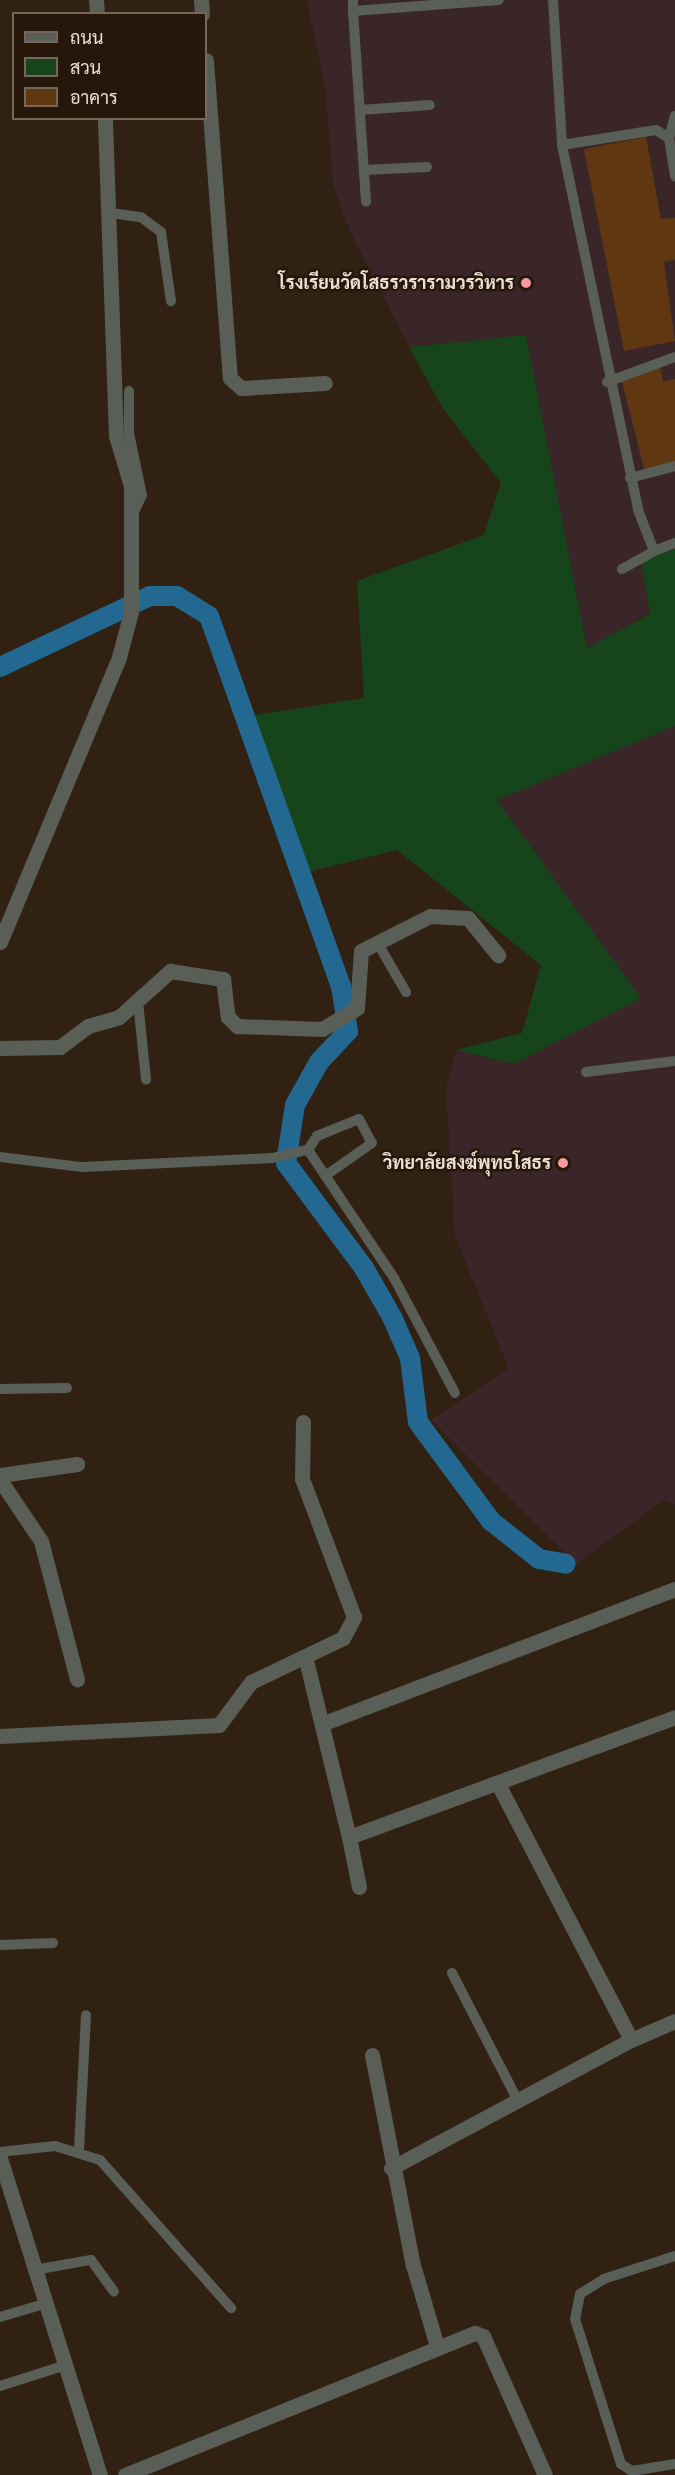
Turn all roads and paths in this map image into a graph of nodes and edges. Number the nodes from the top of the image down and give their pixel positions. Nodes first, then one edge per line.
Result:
1 (499, 0) edge
2 (553, 0) edge
3 (353, 5) edge
4 (207, 73) edge
5 (430, 105) dead end
6 (360, 110) junction
7 (675, 116) edge
8 (105, 120) edge
9 (669, 138) junction
10 (561, 145) junction
11 (427, 167) dead end
12 (364, 170) junction
13 (675, 177) edge
14 (366, 202) dead end
15 (111, 213) junction
16 (171, 301) dead end
17 (675, 357) edge
18 (325, 382) dead end
19 (607, 382) junction
20 (129, 391) dead end
21 (675, 466) edge
22 (630, 478) junction
23 (129, 522) junction
24 (675, 543) edge
25 (654, 551) junction
26 (622, 569) dead end
27 (0, 942) edge
28 (377, 942) junction
29 (498, 955) dead end
30 (406, 992) dead end
31 (138, 1002) junction
32 (0, 1048) edge
33 (675, 1061) edge
34 (586, 1072) dead end
35 (146, 1080) dead end
36 (308, 1150) junction
37 (0, 1157) edge
38 (325, 1176) junction
39 (67, 1388) dead end
40 (0, 1389) edge
41 (455, 1393) dead end
42 (303, 1422) dead end
43 (77, 1464) dead end
44 (0, 1475) edge
45 (0, 1480) edge
46 (675, 1589) edge
47 (308, 1664) dead end
48 (77, 1679) dead end
49 (675, 1717) edge
50 (324, 1723) junction
51 (0, 1736) edge
52 (498, 1784) junction
53 (349, 1838) junction
54 (359, 1887) dead end
55 (53, 1943) dead end
56 (0, 1945) edge
57 (452, 1973) dead end
58 (86, 2015) dead end
59 (675, 2021) edge
60 (631, 2040) junction
61 (372, 2055) dead end
62 (517, 2099) junction
63 (79, 2149) junction
64 (0, 2152) edge
65 (1, 2166) edge
66 (392, 2168) junction
67 (675, 2256) edge
68 (34, 2270) junction
69 (114, 2292) dead end
70 (44, 2304) junction
71 (231, 2308) dead end
72 (0, 2318) edge
73 (437, 2346) junction
74 (63, 2366) junction
75 (0, 2386) edge
76 (675, 2464) edge
77 (100, 2475) edge
78 (125, 2475) edge
79 (544, 2475) edge

1 - 3 lane
2 - 10 lane
3 - 6 lane
4 - 18 street
5 - 6 lane
6 - 12 lane
7 - 9 lane
8 - 15 street
9 - 10 lane
9 - 13 lane
10 - 19 lane
11 - 12 lane
12 - 14 lane
15 - 16 lane
15 - 23 street
17 - 19 lane
19 - 22 lane
20 - 23 lane
21 - 22 lane
22 - 25 lane
23 - 27 street
24 - 25 lane
25 - 26 lane
28 - 29 street
28 - 30 lane
28 - 31 street
31 - 32 street
31 - 35 lane
33 - 34 lane
36 - 37 lane
36 - 38 lane
36 - 38 lane
38 - 41 lane
39 - 40 lane
42 - 51 street
43 - 44 street
45 - 48 street
46 - 50 street
47 - 50 street
49 - 52 street
50 - 53 street
52 - 53 street
52 - 60 street
53 - 54 street
55 - 56 lane
57 - 62 lane
58 - 63 lane
59 - 60 street
60 - 62 street
61 - 66 street
62 - 66 street
63 - 64 lane
63 - 71 lane
65 - 68 street
66 - 73 street
67 - 76 lane
68 - 69 lane
68 - 70 street
70 - 72 lane
70 - 74 street
73 - 78 street
73 - 79 street
74 - 75 lane
74 - 77 street

